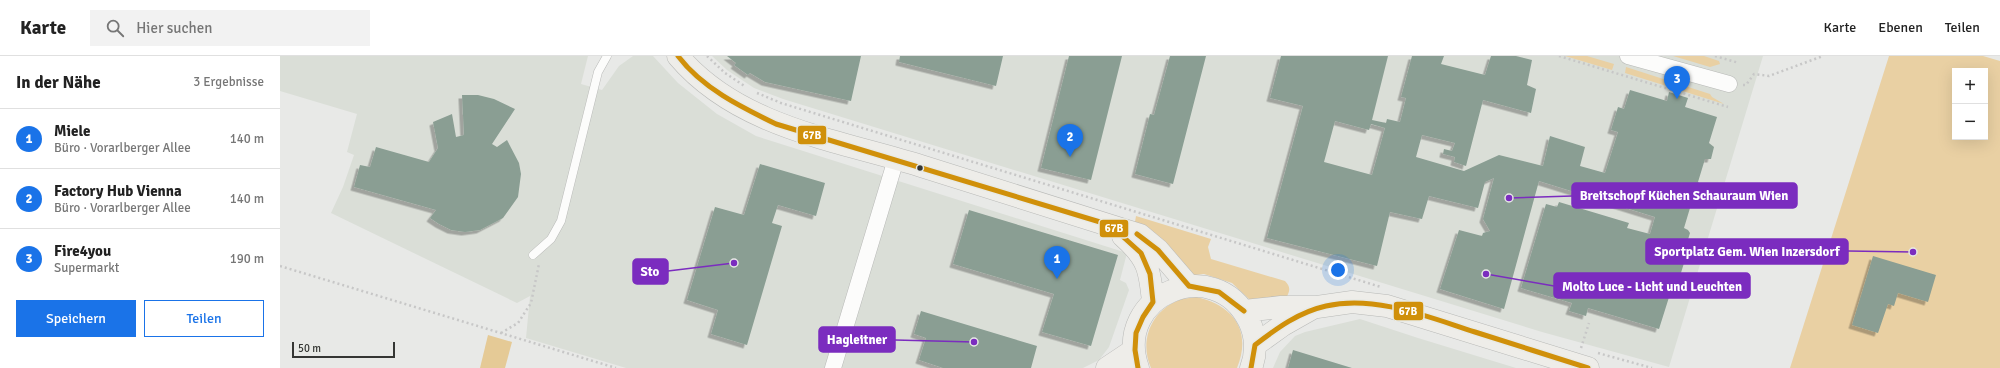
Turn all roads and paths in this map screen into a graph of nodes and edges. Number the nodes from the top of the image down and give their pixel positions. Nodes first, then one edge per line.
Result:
1 (607, 56) edge
2 (678, 56) edge
3 (707, 56) edge
4 (1559, 56) edge
5 (1628, 56) edge
6 (1716, 56) edge
7 (1823, 56) edge
8 (1739, 63) dead end
9 (1729, 84) joint
10 (749, 89) dead end
11 (756, 92) dead end
12 (1728, 107) dead end
13 (896, 159) junction
14 (1110, 225) junction
15 (543, 246) junction
16 (533, 255) dead end
17 (280, 266) edge
18 (1189, 286) junction
19 (1384, 288) dead end
20 (1153, 302) junction
21 (1317, 307) junction
22 (1244, 311) junction
23 (1589, 323) dead end
24 (501, 333) junction
25 (1255, 345) junction
26 (1573, 345) dead end
27 (1581, 348) junction
28 (1590, 356) edge
29 (1136, 359) edge
30 (1549, 362) edge
31 (616, 368) edge
32 (833, 368) edge
33 (1107, 368) edge
34 (1251, 368) edge
35 (1652, 368) edge

1 - 15 lane
2 - 13 main road
3 - 10 path
4 - 12 path
5 - 9 street
6 - 8 path
7 - 9 path
11 - 19 path
13 - 14 main road
13 - 32 street
14 - 18 main road
14 - 20 main road
15 - 16 lane
15 - 24 path
17 - 24 path
18 - 20 main road
18 - 22 main road
20 - 29 main road
21 - 22 main road
21 - 25 main road
21 - 30 main road
22 - 25 main road
23 - 27 path
24 - 31 path
25 - 34 main road
26 - 27 path
27 - 28 path
28 - 30 main road
28 - 35 path
29 - 33 main road

